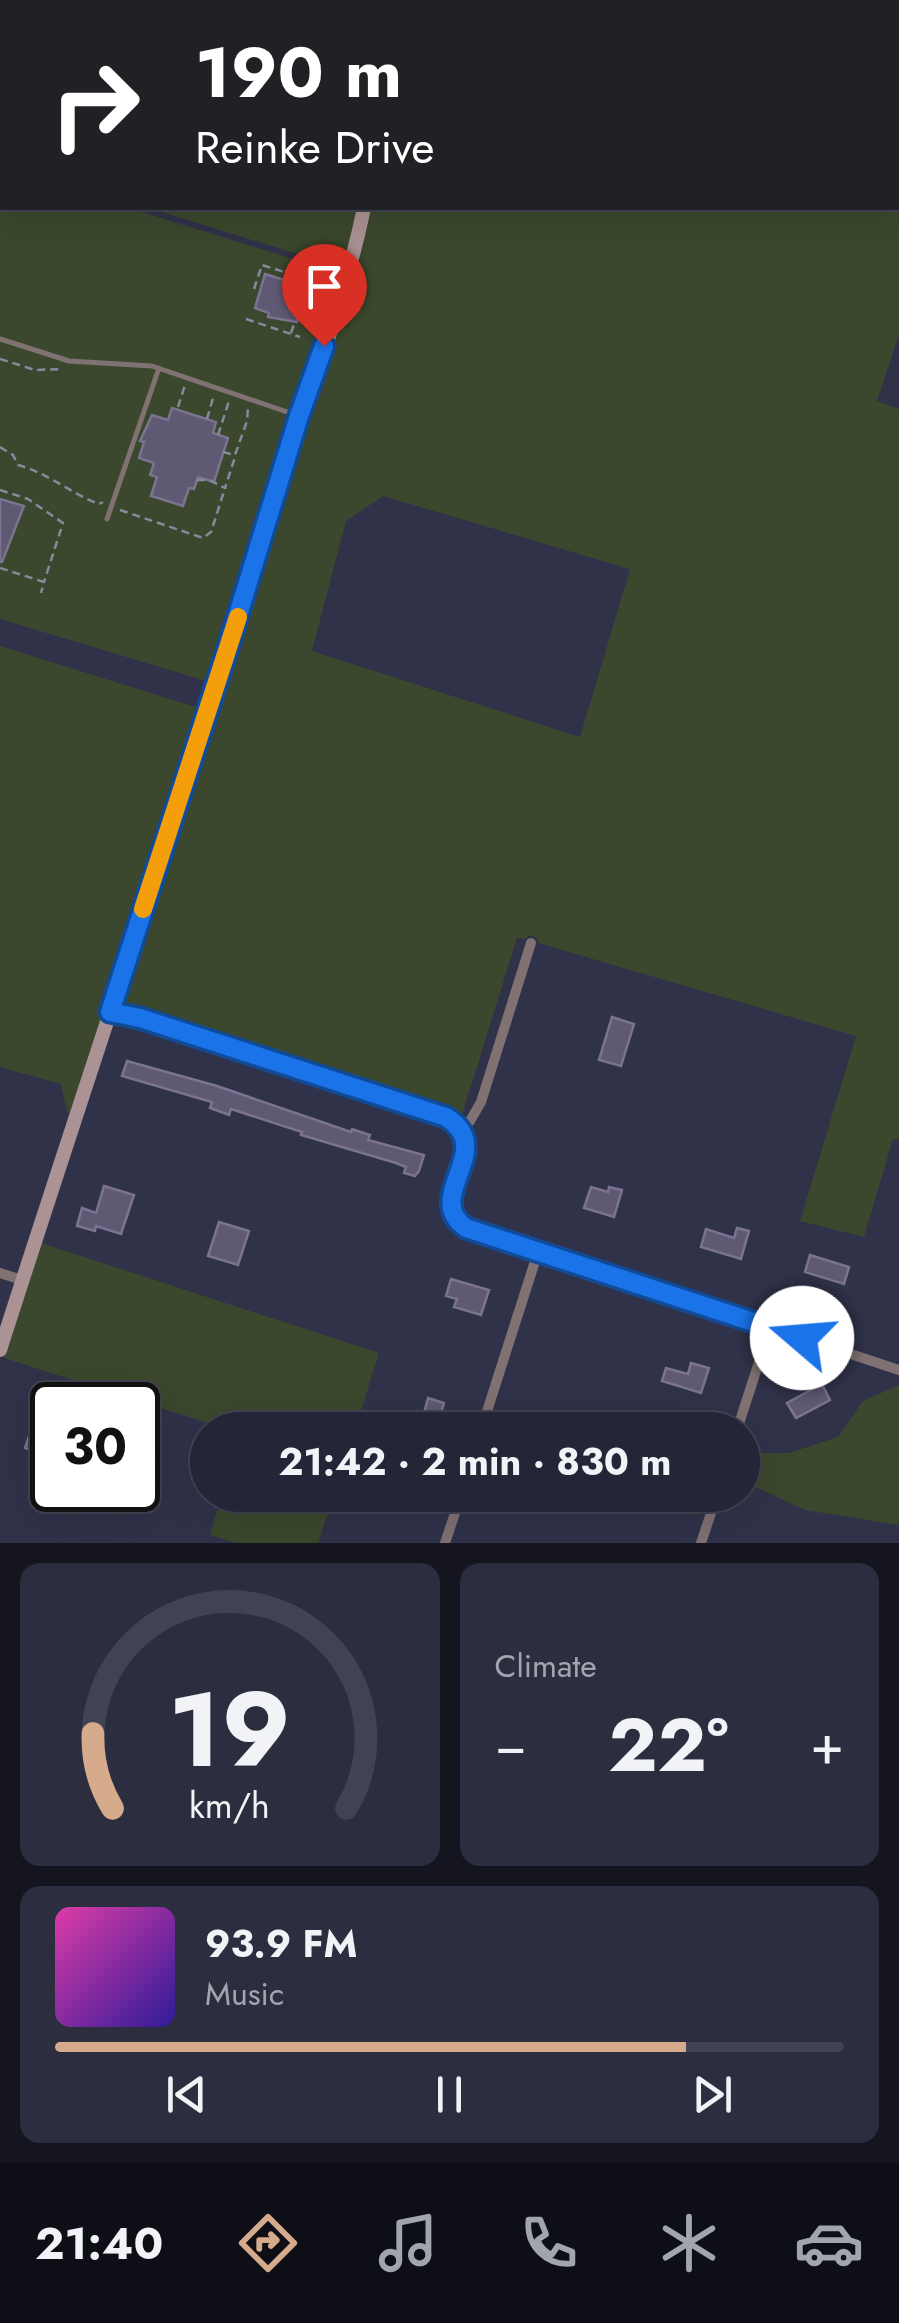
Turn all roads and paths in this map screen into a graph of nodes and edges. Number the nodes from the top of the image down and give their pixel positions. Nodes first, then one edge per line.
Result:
1 (364, 210) edge
2 (303, 278) dead end
3 (254, 289) dead end
4 (274, 317) dead end
5 (246, 319) dead end
6 (295, 321) dead end
7 (270, 327) junction
8 (291, 334) junction
9 (300, 337) dead end
10 (0, 339) edge
11 (159, 368) junction
12 (194, 390) dead end
13 (208, 394) dead end
14 (214, 394) junction
15 (229, 400) junction
16 (237, 401) dead end
17 (243, 403) dead end
18 (178, 407) dead end
19 (299, 416) junction
20 (207, 419) dead end
21 (218, 435) dead end
22 (0, 447) edge
23 (223, 452) dead end
24 (235, 455) junction
25 (197, 480) dead end
26 (225, 488) junction
27 (0, 490) edge
28 (113, 502) junction
29 (107, 519) dead end
30 (0, 568) edge
31 (44, 582) junction
32 (41, 593) dead end
33 (531, 943) dead end
34 (110, 1012) junction
35 (461, 1128) junction
36 (538, 1252) junction
37 (0, 1273) edge
38 (22, 1280) junction
39 (770, 1328) junction
40 (0, 1350) edge
41 (899, 1370) edge
42 (487, 1412) edge
43 (743, 1412) edge
44 (456, 1512) edge
45 (711, 1512) edge
46 (446, 1543) edge
47 (701, 1543) edge

1 - 19 street
2 - 3 path
4 - 7 path
5 - 7 path
6 - 8 path
7 - 8 path
8 - 9 path
10 - 11 lane
11 - 19 lane
11 - 28 lane
12 - 18 path
13 - 14 path
14 - 15 path
14 - 20 path
15 - 16 path
15 - 21 path
17 - 24 path
19 - 34 street
22 - 28 path
23 - 24 path
24 - 26 path
25 - 26 path
26 - 28 path
27 - 31 path
28 - 29 lane
30 - 31 path
31 - 32 path
33 - 35 street
34 - 35 street
34 - 38 street
35 - 36 street
36 - 39 street
36 - 42 street
37 - 38 street
38 - 40 street
39 - 41 street
39 - 43 street
44 - 46 street
45 - 47 street

